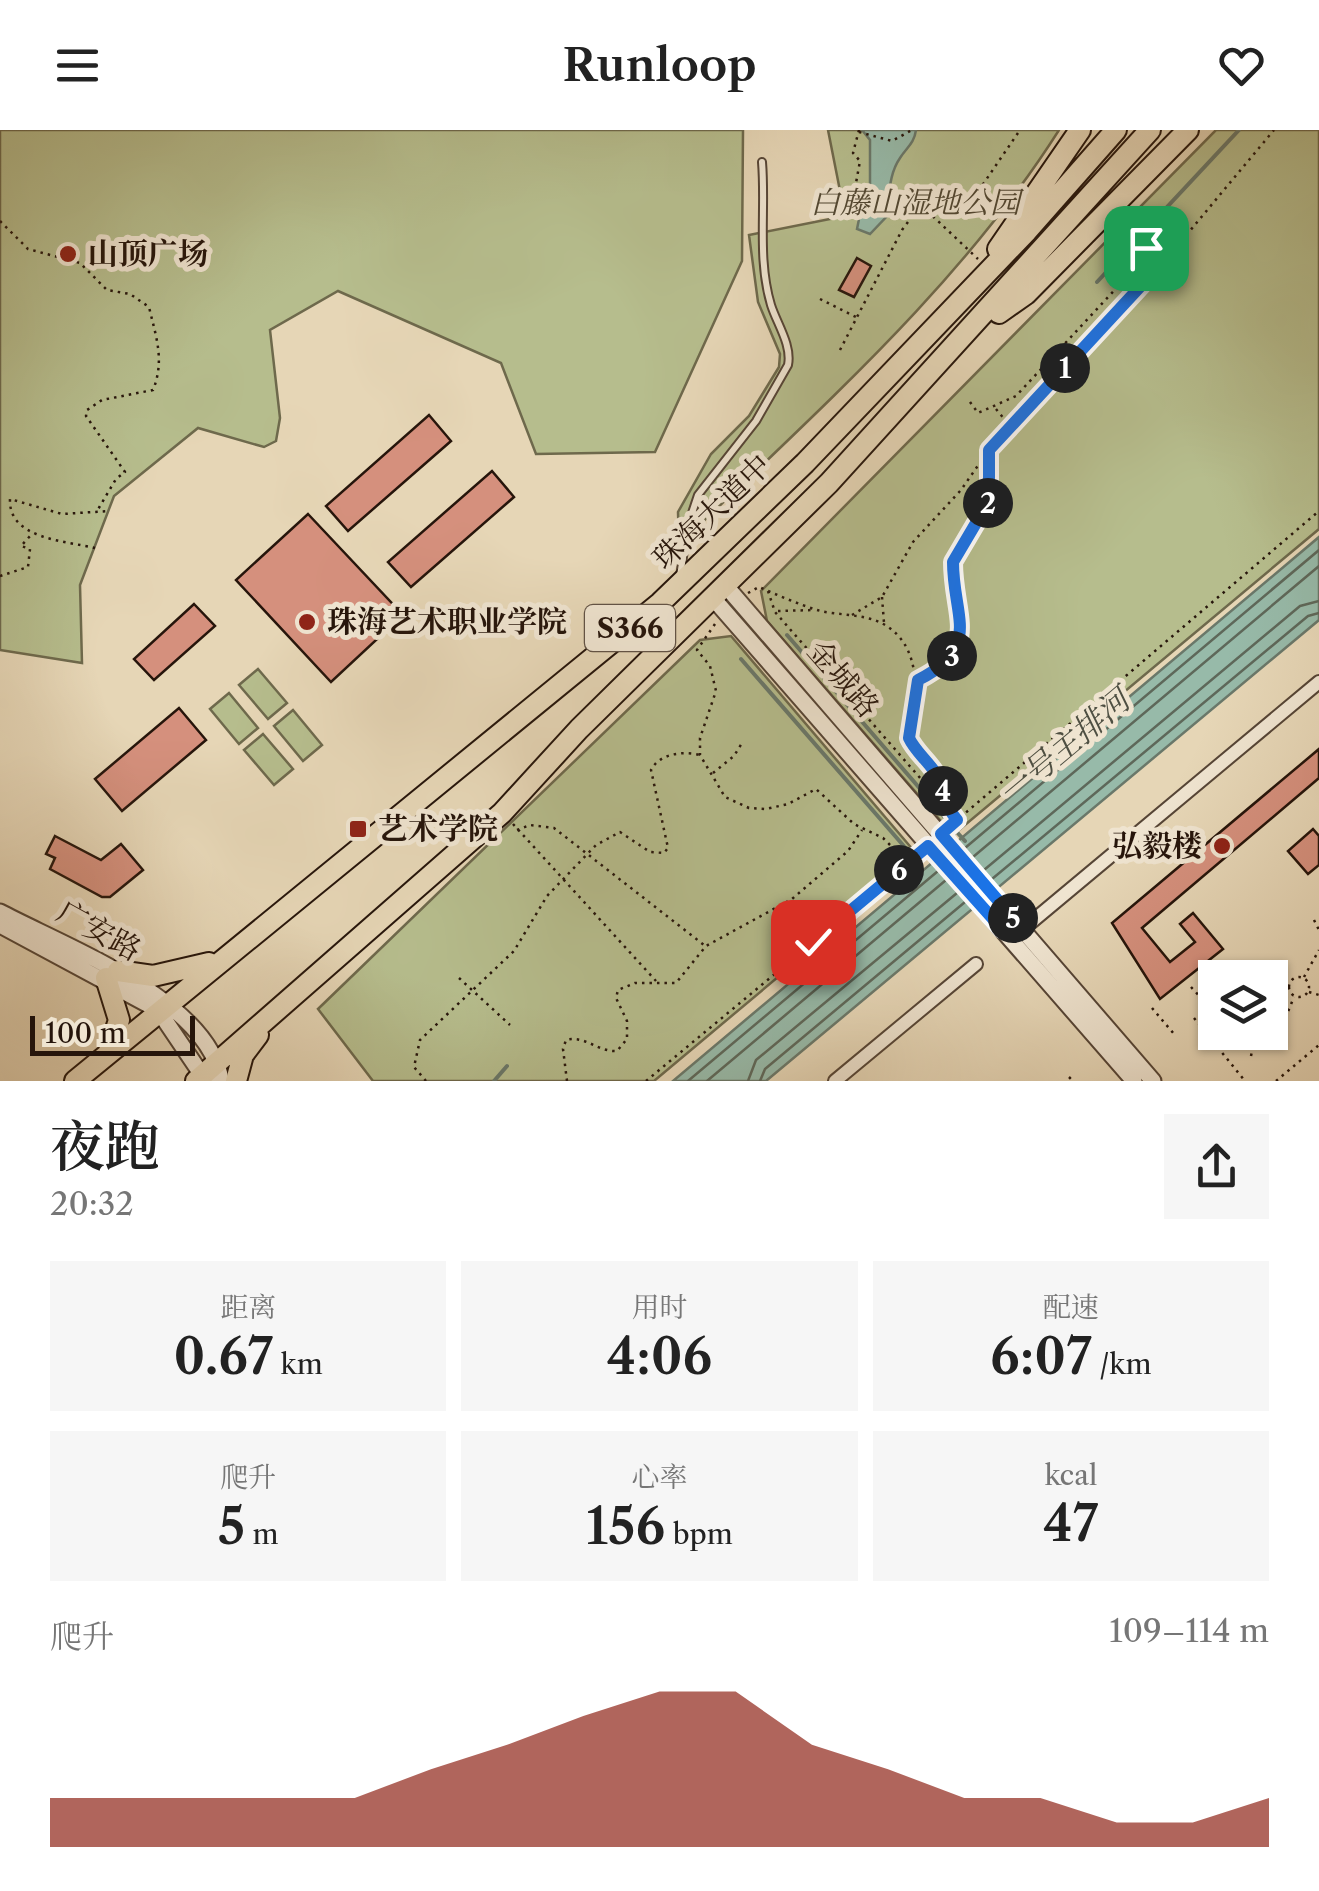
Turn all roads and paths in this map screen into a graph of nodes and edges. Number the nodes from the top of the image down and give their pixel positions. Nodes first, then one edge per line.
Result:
1 (910, 130) edge
2 (1020, 130) edge
3 (1080, 130) edge
4 (1116, 130) edge
5 (1150, 130) edge
6 (1188, 130) edge
7 (1274, 130) edge
8 (859, 131) edge
9 (762, 162) dead end
10 (921, 205) junction
11 (0, 221) edge
12 (1152, 235) dead end
13 (1150, 252) junction
14 (1162, 263) junction
15 (988, 269) junction
16 (820, 299) dead end
17 (857, 317) junction
18 (966, 338) junction
19 (840, 350) dead end
20 (970, 402) dead end
21 (996, 408) junction
22 (1011, 428) junction
23 (989, 450) junction
24 (97, 511) junction
25 (109, 511) dead end
26 (1319, 511) edge
27 (692, 514) junction
28 (32, 534) junction
29 (725, 543) junction
30 (95, 548) dead end
31 (0, 576) edge
32 (678, 587) junction
33 (759, 587) dead end
34 (768, 591) junction
35 (882, 597) junction
36 (721, 598) junction
37 (816, 610) junction
38 (775, 612) junction
39 (852, 615) junction
40 (884, 624) junction
41 (918, 680) junction
42 (1319, 682) edge
43 (742, 743) dead end
44 (700, 755) junction
45 (712, 774) junction
46 (943, 793) junction
47 (939, 800) junction
48 (944, 806) junction
49 (502, 812) junction
50 (957, 820) junction
51 (518, 829) junction
52 (862, 830) junction
53 (939, 845) junction
54 (589, 852) junction
55 (896, 873) junction
56 (561, 880) junction
57 (0, 912) edge
58 (1314, 920) dead end
59 (0, 925) edge
60 (1013, 926) junction
61 (1319, 930) edge
62 (706, 946) junction
63 (237, 948) junction
64 (1319, 950) edge
65 (976, 964) dead end
66 (112, 975) junction
67 (460, 978) dead end
68 (1303, 978) junction
69 (656, 981) junction
70 (1191, 986) dead end
71 (1290, 991) joint
72 (472, 992) junction
73 (1308, 992) junction
74 (1198, 994) edge
75 (1319, 995) edge
76 (1294, 996) junction
77 (284, 1002) junction
78 (164, 1007) junction
79 (1288, 1011) edge
80 (1158, 1015) dead end
81 (1194, 1018) dead end
82 (510, 1025) dead end
83 (1174, 1034) dead end
84 (1319, 1045) edge
85 (1252, 1050) edge
86 (107, 1055) junction
87 (1251, 1056) dead end
88 (210, 1075) edge
89 (75, 1081) edge
90 (236, 1081) edge
91 (426, 1081) edge
92 (567, 1081) edge
93 (646, 1081) edge
94 (835, 1081) edge
95 (1134, 1081) edge
96 (1154, 1081) edge
97 (1245, 1081) edge
98 (1276, 1081) edge

1 - 8 path
2 - 10 path
3 - 15 highway
4 - 15 highway, 珠海大道中 / S366
5 - 18 highway, 珠海大道中 / S366
6 - 18 highway
7 - 14 path
8 - 10 path
9 - 27 lane
10 - 15 path
10 - 17 path
11 - 24 path
12 - 13 path
13 - 14 path
13 - 21 path
14 - 22 path
15 - 29 highway, 珠海大道中 / S366
16 - 17 path
17 - 19 path
18 - 36 highway, 珠海大道中 / S366
20 - 21 path
21 - 22 path
22 - 23 path
23 - 35 path
23 - 41 path
24 - 25 path
24 - 28 path
26 - 50 path
27 - 29 lane
27 - 32 lane
28 - 30 path
28 - 31 path
29 - 32 highway, 珠海大道中 / S366
32 - 63 highway, 珠海大道中 / S366
33 - 34 path
34 - 37 path
34 - 38 path
35 - 39 path
35 - 40 path
36 - 44 path
36 - 49 highway, 珠海大道中 / S366
36 - 53 street, 金城路
36 - 53 street, 金城路
37 - 38 path
37 - 39 path
38 - 47 path
39 - 40 path
40 - 41 path
41 - 46 path
42 - 60 street
43 - 45 path
44 - 45 path
44 - 54 path
45 - 52 path
46 - 47 path
46 - 48 path
47 - 48 path
48 - 50 path
49 - 51 path
49 - 77 highway, 珠海大道中 / S366
50 - 53 path
51 - 54 path
51 - 56 path
52 - 55 path
52 - 62 path
53 - 55 path
53 - 60 street, 金城路
54 - 56 path
54 - 62 path
55 - 93 path
56 - 69 path
56 - 72 path
57 - 66 street, 广安路
58 - 61 path
59 - 66 street, 广安路
60 - 95 street, 金城路
60 - 96 street, 金城路
62 - 69 path
63 - 66 highway
63 - 78 highway, 珠海大道中 / S366
64 - 68 path
65 - 94 street
66 - 78 street, 广安路
66 - 86 highway
67 - 72 path
68 - 71 path
68 - 73 path
69 - 92 path
70 - 74 path
71 - 76 path
72 - 82 path
72 - 91 path
73 - 75 path
73 - 76 path
76 - 79 path
77 - 88 highway, 珠海大道中 / S366
77 - 90 highway
78 - 86 highway, 珠海大道中 / S366
78 - 88 street, 广安路
80 - 83 path
81 - 97 path
84 - 98 path
85 - 87 path
86 - 89 highway, 珠海大道中 / S366

